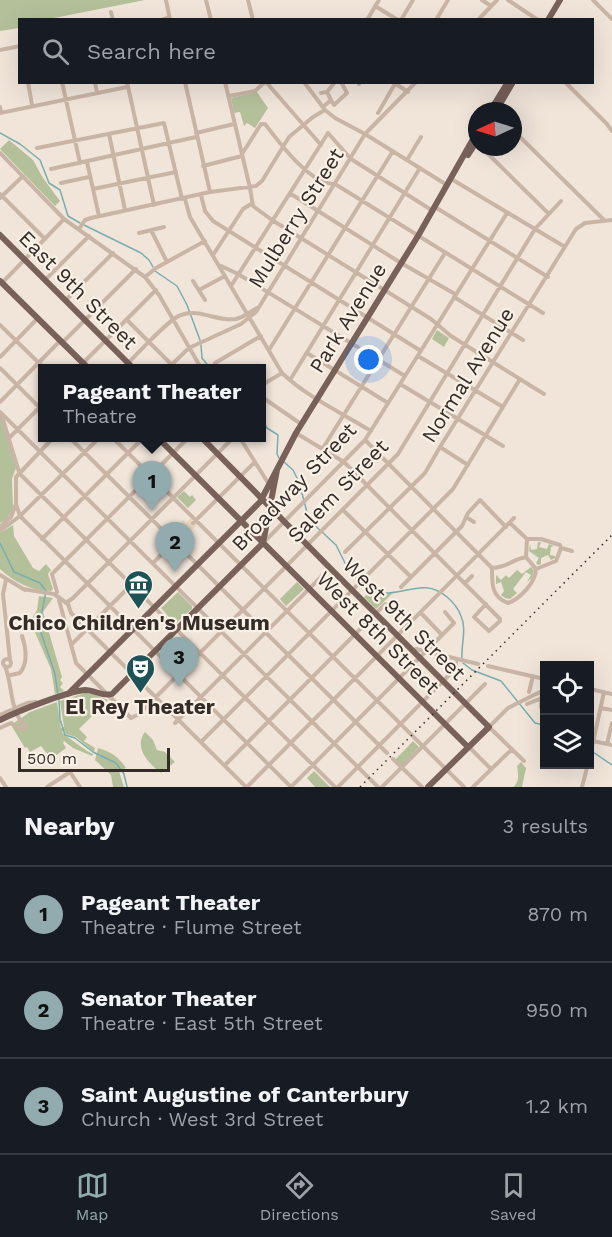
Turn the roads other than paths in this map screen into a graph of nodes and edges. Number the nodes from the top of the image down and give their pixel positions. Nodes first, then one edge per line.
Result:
1 (166, 0) edge
2 (206, 0) edge
3 (248, 0) edge
4 (379, 0) edge
5 (413, 0) edge
6 (448, 0) edge
7 (482, 0) edge
8 (497, 0) edge
9 (508, 0) edge
10 (562, 0) edge
11 (592, 0) edge
12 (375, 6) junction
13 (491, 6) junction
14 (111, 12) dead end
15 (112, 18) edge
16 (170, 18) edge
17 (210, 18) edge
18 (252, 18) edge
19 (368, 18) edge
20 (396, 18) edge
21 (400, 18) edge
22 (437, 18) edge
23 (480, 18) edge
24 (535, 18) edge
25 (551, 18) edge
26 (612, 19) edge
27 (18, 46) edge
28 (0, 50) edge
29 (28, 84) edge
30 (63, 84) edge
31 (95, 84) edge
32 (185, 84) edge
33 (226, 84) edge
34 (263, 84) edge
35 (267, 84) edge
36 (307, 84) edge
37 (333, 84) edge
38 (342, 84) edge
39 (394, 84) edge
40 (396, 84) edge
41 (414, 84) edge
42 (507, 84) edge
43 (512, 84) edge
44 (567, 84) edge
45 (127, 85) edge
46 (327, 92) junction
47 (408, 92) junction
48 (97, 93) junction
49 (321, 93) dead end
50 (229, 96) junction
51 (67, 99) junction
52 (331, 100) junction
53 (496, 102) edge
54 (501, 102) edge
55 (33, 105) junction
56 (0, 106) edge
57 (324, 108) junction
58 (1, 113) edge
59 (378, 113) dead end
60 (234, 124) junction
61 (303, 124) junction
62 (137, 129) junction
63 (612, 131) edge
64 (110, 134) junction
65 (364, 134) junction
66 (196, 135) junction
67 (421, 137) dead end
68 (522, 139) edge
69 (75, 141) junction
70 (169, 143) junction
71 (321, 145) junction
72 (283, 147) junction
73 (37, 148) dead end
74 (142, 150) junction
75 (393, 151) junction
76 (0, 153) edge
77 (468, 154) edge
78 (114, 155) junction
79 (242, 155) junction
80 (468, 155) edge
81 (490, 156) edge
82 (351, 159) junction
83 (407, 160) junction
84 (87, 162) junction
85 (80, 163) junction
86 (203, 166) junction
87 (420, 168) junction
88 (51, 169) dead end
89 (305, 171) junction
90 (176, 172) junction
91 (22, 176) junction
92 (378, 176) junction
93 (90, 177) junction
94 (148, 177) junction
95 (453, 180) junction
96 (61, 183) dead end
97 (120, 183) junction
98 (335, 184) junction
99 (448, 186) junction
100 (250, 188) junction
101 (93, 189) junction
102 (210, 192) junction
103 (405, 193) junction
104 (201, 194) junction
105 (291, 194) junction
106 (1, 196) edge
107 (184, 199) junction
108 (362, 201) junction
109 (561, 201) dead end
110 (251, 204) junction
111 (154, 205) junction
112 (434, 209) junction
113 (125, 210) junction
114 (318, 211) junction
115 (507, 213) junction
116 (548, 213) junction
117 (99, 216) junction
118 (64, 219) junction
119 (390, 219) junction
120 (272, 220) junction
121 (612, 220) edge
122 (604, 221) junction
123 (164, 227) dead end
124 (345, 227) junction
125 (79, 229) junction
126 (535, 229) junction
127 (151, 230) junction
128 (229, 231) junction
129 (139, 233) dead end
130 (0, 235) edge
131 (89, 236) junction
132 (418, 236) junction
133 (301, 238) junction
134 (45, 239) junction
135 (205, 241) junction
136 (488, 241) junction
137 (374, 245) junction
138 (255, 247) junction
139 (565, 248) junction
140 (113, 253) junction
141 (445, 253) junction
142 (213, 255) junction
143 (328, 255) junction
144 (517, 259) junction
145 (25, 260) junction
146 (167, 262) junction
147 (401, 263) junction
148 (285, 265) junction
149 (220, 266) junction
150 (136, 269) junction
151 (472, 269) junction
152 (357, 273) junction
153 (238, 274) junction
154 (225, 276) junction
155 (145, 277) junction
156 (548, 277) junction
157 (428, 278) junction
158 (45, 280) junction
159 (193, 281) dead end
160 (312, 281) junction
161 (1, 282) edge
162 (231, 285) junction
163 (500, 286) junction
164 (156, 290) junction
165 (200, 290) junction
166 (384, 290) junction
167 (268, 292) junction
168 (455, 296) junction
169 (66, 300) junction
170 (205, 300) dead end
171 (340, 300) junction
172 (529, 305) junction
173 (412, 306) junction
174 (245, 308) junction
175 (295, 310) junction
176 (543, 313) dead end
177 (482, 315) junction
178 (249, 316) junction
179 (241, 317) junction
180 (368, 317) junction
181 (38, 318) junction
182 (173, 319) junction
183 (86, 320) junction
184 (127, 320) junction
185 (0, 325) edge
186 (437, 325) junction
187 (323, 327) junction
188 (512, 333) junction
189 (395, 334) junction
190 (261, 336) junction
191 (16, 340) junction
192 (523, 340) dead end
193 (105, 341) junction
194 (62, 342) junction
195 (150, 343) junction
196 (351, 344) junction
197 (465, 345) junction
198 (189, 348) junction
199 (269, 350) junction
200 (421, 351) junction
201 (307, 353) junction
202 (418, 356) junction
203 (0, 357) edge
204 (378, 360) junction
205 (39, 363) junction
206 (215, 363) dead end
207 (494, 363) junction
208 (80, 364) edge
209 (86, 364) edge
210 (125, 364) edge
211 (131, 364) edge
212 (168, 364) edge
213 (173, 364) edge
214 (198, 364) edge
215 (0, 368) edge
216 (335, 370) junction
217 (282, 373) junction
218 (447, 373) junction
219 (405, 376) junction
220 (520, 379) junction
221 (290, 380) junction
222 (266, 382) edge
223 (400, 384) junction
224 (17, 385) junction
225 (362, 387) junction
226 (476, 391) junction
227 (544, 394) dead end
228 (317, 398) junction
229 (266, 400) edge
230 (430, 401) junction
231 (0, 402) edge
232 (38, 403) edge
233 (388, 403) junction
234 (503, 407) junction
235 (0, 411) edge
236 (38, 411) edge
237 (344, 414) junction
238 (459, 418) junction
239 (302, 424) junction
240 (18, 429) junction
241 (371, 430) junction
242 (296, 433) junction
243 (486, 436) junction
244 (9, 438) junction
245 (365, 440) junction
246 (49, 442) edge
247 (74, 442) edge
248 (95, 442) edge
249 (118, 442) edge
250 (139, 442) edge
251 (162, 442) edge
252 (184, 442) edge
253 (206, 442) edge
254 (229, 442) edge
255 (242, 442) edge
256 (503, 446) dead end
257 (440, 447) junction
258 (323, 448) junction
259 (40, 450) junction
260 (85, 452) junction
261 (129, 452) junction
262 (173, 453) junction
263 (217, 453) junction
264 (255, 462) junction
265 (344, 462) junction
266 (389, 464) junction
267 (468, 465) junction
268 (278, 469) junction
269 (19, 473) junction
270 (63, 474) junction
271 (107, 474) junction
272 (151, 474) junction
273 (195, 475) junction
274 (240, 476) junction
275 (268, 483) junction
276 (367, 486) junction
277 (411, 487) junction
278 (42, 495) junction
279 (85, 496) junction
280 (129, 496) junction
281 (174, 497) junction
282 (219, 497) junction
283 (261, 498) junction
284 (272, 498) junction
285 (16, 504) junction
286 (270, 508) junction
287 (389, 508) junction
288 (433, 508) junction
289 (343, 510) junction
290 (20, 516) junction
291 (64, 517) junction
292 (466, 517) junction
293 (108, 518) junction
294 (514, 518) dead end
295 (152, 519) junction
296 (241, 520) junction
297 (194, 522) junction
298 (284, 522) junction
299 (474, 522) dead end
300 (510, 523) junction
301 (6, 525) junction
302 (506, 527) junction
303 (0, 529) edge
304 (412, 531) junction
305 (365, 532) junction
306 (456, 532) junction
307 (256, 534) junction
308 (264, 534) junction
309 (42, 539) junction
310 (527, 539) junction
311 (86, 540) junction
312 (176, 540) junction
313 (130, 541) junction
314 (219, 543) junction
315 (263, 543) junction
316 (307, 545) junction
317 (561, 548) junction
318 (572, 551) dead end
319 (345, 552) dead end
320 (434, 553) junction
321 (387, 554) junction
322 (478, 554) junction
323 (526, 557) junction
324 (64, 561) junction
325 (109, 562) junction
326 (153, 563) junction
327 (197, 564) junction
328 (242, 565) junction
329 (286, 566) junction
330 (330, 568) junction
331 (492, 568) junction
332 (536, 569) junction
333 (0, 575) edge
334 (457, 576) junction
335 (472, 576) dead end
336 (411, 577) junction
337 (6, 580) junction
338 (87, 584) junction
339 (131, 585) junction
340 (467, 585) junction
341 (176, 586) junction
342 (220, 587) junction
343 (401, 587) dead end
344 (264, 588) junction
345 (309, 588) junction
346 (352, 591) junction
347 (57, 592) dead end
348 (385, 604) dead end
349 (486, 604) junction
350 (65, 606) junction
351 (110, 606) junction
352 (154, 608) junction
353 (199, 609) junction
354 (243, 609) junction
355 (287, 610) junction
356 (332, 611) junction
357 (445, 612) dead end
358 (375, 613) junction
359 (421, 613) junction
360 (133, 628) junction
361 (88, 629) junction
362 (177, 630) junction
363 (222, 631) junction
364 (266, 632) junction
365 (310, 633) junction
366 (354, 634) junction
367 (442, 635) junction
368 (22, 636) dead end
369 (398, 636) junction
370 (71, 645) junction
371 (110, 651) junction
372 (412, 651) junction
373 (155, 652) junction
374 (427, 652) junction
375 (200, 653) junction
376 (244, 653) junction
377 (288, 655) junction
378 (333, 656) junction
379 (377, 656) junction
380 (420, 659) junction
381 (460, 660) junction
382 (5, 663) edge
383 (478, 664) dead end
384 (488, 666) dead end
385 (88, 674) junction
386 (133, 674) junction
387 (178, 674) junction
388 (11, 675) junction
389 (222, 675) junction
390 (267, 676) junction
391 (533, 676) junction
392 (311, 678) junction
393 (355, 678) junction
394 (540, 678) edge
395 (400, 679) junction
396 (443, 681) junction
397 (486, 684) dead end
398 (10, 690) junction
399 (594, 690) edge
400 (529, 692) dead end
401 (540, 692) edge
402 (604, 692) junction
403 (612, 694) edge
404 (109, 695) junction
405 (62, 696) junction
406 (156, 697) junction
407 (201, 697) junction
408 (245, 698) junction
409 (290, 699) junction
410 (540, 699) edge
411 (333, 700) junction
412 (378, 701) junction
413 (423, 701) junction
414 (465, 704) junction
415 (527, 704) dead end
416 (601, 708) junction
417 (612, 710) edge
418 (16, 712) junction
419 (0, 715) edge
420 (224, 720) junction
421 (268, 720) junction
422 (594, 720) edge
423 (597, 720) junction
424 (177, 721) junction
425 (312, 721) junction
426 (356, 722) junction
427 (401, 723) junction
428 (612, 723) edge
429 (0, 724) edge
430 (446, 724) junction
431 (489, 727) junction
432 (594, 736) edge
433 (594, 741) edge
434 (201, 742) junction
435 (246, 742) junction
436 (290, 743) junction
437 (335, 744) junction
438 (378, 745) junction
439 (609, 745) edge
440 (424, 746) junction
441 (468, 747) junction
442 (512, 748) junction
443 (387, 753) dead end
444 (393, 759) dead end
445 (524, 761) dead end
446 (225, 765) junction
447 (269, 765) junction
448 (313, 766) junction
449 (358, 767) junction
450 (402, 768) junction
451 (446, 768) junction
452 (587, 769) edge
453 (491, 770) junction
454 (0, 778) edge
455 (6, 787) edge
456 (47, 787) edge
457 (80, 787) edge
458 (247, 787) edge
459 (291, 787) edge
460 (336, 787) edge
461 (380, 787) edge
462 (422, 787) edge
463 (428, 787) edge
464 (464, 787) edge
465 (473, 787) edge
466 (582, 787) edge

1 - 16 street
2 - 17 street
3 - 18 street
4 - 12 street
5 - 21 street
6 - 22 street
7 - 13 street
8 - 13 street
9 - 24 street
10 - 25 main road
11 - 26 street
12 - 19 street
12 - 20 street
13 - 23 street
14 - 15 street
27 - 28 street
29 - 55 street
30 - 51 street
31 - 48 street
32 - 66 street
33 - 50 street
34 - 50 street
35 - 61 street
36 - 57 street
37 - 46 street
38 - 52 street
39 - 59 street
40 - 47 street
41 - 47 street, Mulberry Street
42 - 53 main road
43 - 54 main road
44 - 63 street
45 - 48 street
45 - 62 street
46 - 49 street
46 - 52 street
47 - 65 street, Mulberry Street
48 - 51 street
50 - 60 street
51 - 55 street
51 - 69 street
52 - 57 street
55 - 58 street
56 - 58 street
57 - 61 street
57 - 65 street
60 - 66 street
60 - 79 street
61 - 71 street
61 - 72 street
62 - 64 street
62 - 70 street
62 - 74 street
64 - 69 street
64 - 78 street
65 - 75 street
65 - 82 street, Mulberry Street
66 - 70 street
66 - 86 street
67 - 83 street
68 - 122 street
69 - 73 street
69 - 85 street
70 - 74 street
70 - 90 street
71 - 82 street
71 - 89 street
72 - 79 street
72 - 89 street
72 - 100 street
74 - 78 street
74 - 94 street
75 - 83 street
75 - 92 street
76 - 91 street
77 - 99 main road, Park Avenue
78 - 84 street
78 - 97 street
79 - 86 street
79 - 100 street
80 - 95 main road, Park Avenue
81 - 116 street
82 - 92 street
82 - 98 street, Mulberry Street
83 - 87 street
84 - 85 street
84 - 93 street
85 - 88 street
86 - 102 street
87 - 99 street
87 - 103 street
89 - 98 street
89 - 105 street
90 - 94 street
90 - 107 street
91 - 106 street
91 - 118 street
92 - 103 street
92 - 108 street
93 - 96 street
93 - 101 street
94 - 97 street
94 - 111 street
95 - 99 main road, Park Avenue
95 - 115 street
97 - 101 street
97 - 113 street
98 - 108 street
98 - 114 street, Mulberry Street
99 - 112 main road, Park Avenue
100 - 102 street
100 - 110 street
101 - 117 street
102 - 104 street
103 - 112 street
103 - 119 street
104 - 107 street
104 - 128 street
105 - 114 street
105 - 120 street
106 - 134 street
107 - 111 street
107 - 135 street
108 - 119 street
108 - 124 street
109 - 116 street, Salem Street
110 - 120 street
110 - 128 street
111 - 113 street
112 - 132 main road, Park Avenue
112 - 136 street
113 - 117 street
114 - 124 street
114 - 133 street, Mulberry Street
115 - 126 street
115 - 136 street, Broadway Street
116 - 126 street, Salem Street
117 - 125 street
118 - 125 street
118 - 134 street
119 - 132 street
119 - 137 street
120 - 133 street
120 - 138 street
121 - 122 street, Normal Avenue
122 - 139 street, Normal Avenue
123 - 127 street
124 - 137 street
124 - 143 street
125 - 131 street
126 - 139 street
126 - 144 street, Salem Street
127 - 129 street
127 - 146 street
128 - 138 street
128 - 142 street
130 - 145 main road, East 9th Street
131 - 140 street
131 - 158 street
132 - 141 street
132 - 147 main road, Park Avenue
133 - 143 street
133 - 148 street, Mulberry Street
134 - 145 street
135 - 142 street
135 - 146 street
136 - 144 street
136 - 151 street, Broadway Street
137 - 147 street
137 - 152 street
138 - 148 street
138 - 153 street
139 - 156 street, Normal Avenue
140 - 150 street
140 - 169 street
141 - 151 street
141 - 157 street
142 - 149 street
143 - 152 street
143 - 160 street
144 - 156 street
144 - 163 street, Salem Street
145 - 158 main road, East 9th Street
145 - 161 street
146 - 155 street
147 - 157 street
147 - 166 main road, Park Avenue
148 - 160 street
148 - 167 street, Mulberry Street
149 - 153 street
149 - 154 street
150 - 155 street
150 - 183 street
151 - 163 street
151 - 168 street, Broadway Street
152 - 166 street
152 - 171 street
153 - 162 street
153 - 167 street
154 - 162 street
154 - 165 street
155 - 164 street
156 - 172 street, Normal Avenue
157 - 168 street
157 - 173 street
158 - 169 main road, East 9th Street
159 - 165 street
160 - 171 street
160 - 175 street
161 - 181 main road
162 - 174 street
163 - 172 street
163 - 177 street, Salem Street
164 - 182 street
164 - 184 street
165 - 170 street
166 - 173 street
166 - 180 main road, Park Avenue
167 - 175 street
167 - 178 street, Mulberry Street
168 - 177 street
168 - 186 street, Broadway Street
169 - 183 main road, East 9th Street
171 - 180 street
171 - 187 street
172 - 176 street
172 - 188 street, Normal Avenue
173 - 186 street
173 - 189 street
174 - 178 street
174 - 179 street
175 - 187 street
175 - 199 street
177 - 188 street
177 - 197 street, Salem Street
178 - 179 street
178 - 190 street
178 - 198 street
179 - 182 street
180 - 189 street
180 - 196 main road, Park Avenue
181 - 191 street
181 - 194 main road
182 - 195 street
182 - 198 street
183 - 193 main road, East 9th Street
183 - 194 street
184 - 193 street
184 - 195 street
185 - 191 street
186 - 197 street
186 - 200 street, Broadway Street
187 - 196 street
187 - 201 street
188 - 192 street
188 - 207 street, Normal Avenue
189 - 200 street
189 - 204 street
190 - 199 street
190 - 206 street
191 - 203 street
191 - 205 street
193 - 209 street
193 - 210 main road, East 9th Street
194 - 205 street
194 - 208 main road
195 - 211 street
195 - 212 street
196 - 204 street
196 - 216 main road, Park Avenue
197 - 207 street
197 - 218 street, Salem Street
198 - 213 street
198 - 214 street
199 - 217 street
200 - 202 street, Broadway Street
201 - 216 street
201 - 221 street
202 - 218 street
202 - 219 street, Broadway Street
204 - 219 street
204 - 225 street
205 - 224 street
207 - 220 street
207 - 226 street, Normal Avenue
215 - 224 street
216 - 225 street
216 - 228 main road, Park Avenue
217 - 221 street
217 - 222 street
218 - 226 street
218 - 230 street, Salem Street
219 - 223 street, Broadway Street
220 - 227 street
220 - 234 street
221 - 228 street
223 - 230 street
223 - 233 street, Broadway Street
224 - 231 street
224 - 232 street
225 - 233 street
225 - 237 street
226 - 234 street
226 - 238 street, Normal Avenue
228 - 237 street
228 - 239 main road, Park Avenue
229 - 239 street
230 - 238 street
230 - 266 street, Salem Street
233 - 241 street, Broadway Street
234 - 243 street
235 - 240 street
235 - 244 street
236 - 240 street
237 - 241 street
237 - 258 street
238 - 243 street
238 - 257 street, Normal Avenue
239 - 242 main road, Park Avenue
240 - 244 street
240 - 259 street
241 - 245 street, Broadway Street
242 - 258 street
242 - 268 main road, Park Avenue
243 - 256 street
243 - 267 street
244 - 269 street
245 - 265 street, Broadway Street
245 - 266 street
246 - 259 street
247 - 260 street
248 - 260 street
249 - 261 street
250 - 261 street
251 - 262 main road, West 8th Street
252 - 262 street
253 - 263 main road
254 - 263 street
255 - 264 street
257 - 267 street
257 - 277 street, Normal Avenue
258 - 265 street
259 - 269 street
259 - 270 street
260 - 270 street
260 - 271 street
261 - 271 street
261 - 272 street
262 - 272 street
262 - 273 main road, West 8th Street
263 - 273 street
263 - 274 main road
264 - 274 street
264 - 275 street
265 - 276 street
265 - 298 street, Broadway Street
266 - 276 street, Salem Street
266 - 277 street
267 - 288 street
268 - 275 main road
268 - 284 main road
269 - 278 street
269 - 285 street
270 - 278 street
270 - 279 street
271 - 279 street
271 - 280 street
272 - 280 street
272 - 281 street
273 - 281 street
273 - 282 main road, West 8th Street
274 - 282 street
274 - 283 main road
275 - 283 main road
275 - 284 street
276 - 287 street
276 - 289 street, Salem Street
277 - 287 street, Normal Avenue
277 - 288 street
278 - 290 street
278 - 291 street
279 - 291 street
279 - 293 street
280 - 293 street
280 - 295 street
281 - 295 street
281 - 297 street
282 - 296 main road, West 8th Street
282 - 297 street
283 - 286 main road, West 9th Street
283 - 296 main road
284 - 286 main road
285 - 290 street
285 - 301 street
286 - 298 main road, West 9th Street
286 - 308 main road
287 - 304 street
287 - 305 street, Normal Avenue
288 - 304 street
288 - 306 street
289 - 305 street
289 - 316 street, Salem Street
290 - 301 street
290 - 309 street
291 - 309 street
291 - 311 street
292 - 299 street
292 - 302 street
292 - 306 street
293 - 311 street
293 - 313 street
294 - 300 street
295 - 312 street
295 - 313 street
296 - 307 main road, West 8th Street
296 - 314 main road
297 - 314 street
298 - 315 street, Broadway Street
298 - 316 main road, West 9th Street
300 - 302 street
300 - 310 street
301 - 303 street
302 - 322 street
304 - 320 street
304 - 321 street
305 - 319 street, Normal Avenue
305 - 321 street
306 - 320 street
306 - 322 street
307 - 308 main road
307 - 315 main road, West 8th Street
308 - 315 main road
309 - 324 street
310 - 317 street
310 - 323 street
311 - 324 street
311 - 325 street
312 - 326 street
312 - 327 street
313 - 325 street
313 - 326 street
314 - 327 main road
314 - 328 street
315 - 328 main road, Broadway Street
315 - 329 main road, West 8th Street
316 - 329 street, Salem Street
316 - 330 main road, West 9th Street
317 - 318 street
317 - 332 street
320 - 334 street
320 - 336 street
321 - 336 street
321 - 346 street
322 - 331 street
322 - 334 street
323 - 331 street
323 - 332 street
324 - 338 street
324 - 347 street
325 - 338 street
325 - 339 street
326 - 341 street
327 - 341 main road
327 - 342 street
328 - 342 main road, Broadway Street
328 - 344 street
329 - 344 street, Salem Street
329 - 345 main road, West 8th Street
330 - 345 street
330 - 346 main road, West 9th Street
331 - 332 street
333 - 337 street
334 - 340 street
334 - 359 street
335 - 340 street
336 - 343 street
337 - 350 street
337 - 382 street
338 - 350 street
338 - 351 street
339 - 351 street
339 - 352 street
340 - 349 street
341 - 352 main road
341 - 353 street
342 - 353 main road, Broadway Street
342 - 354 street
344 - 354 street, Salem Street
344 - 355 street
345 - 355 street
345 - 356 main road, West 8th Street
346 - 356 street
346 - 358 main road, West 9th Street
348 - 358 street
349 - 349 street
350 - 361 street
350 - 370 street
351 - 360 street
351 - 361 street
352 - 360 main road
352 - 362 street
353 - 362 main road, Broadway Street
353 - 363 street
354 - 363 street, Salem Street
354 - 364 street
355 - 364 street
355 - 365 street
356 - 365 street
356 - 366 main road, West 8th Street
357 - 367 street
358 - 366 street
358 - 369 main road, West 9th Street
359 - 367 street
359 - 369 street
360 - 371 main road
360 - 373 street
361 - 370 street
361 - 371 street
362 - 373 main road, Broadway Street
362 - 375 street
363 - 375 street, Salem Street
363 - 376 street
364 - 376 street
364 - 377 street
365 - 377 street
365 - 378 street
366 - 378 street
366 - 379 main road, West 8th Street
367 - 374 street
368 - 388 street
369 - 372 main road, West 9th Street
369 - 379 street
370 - 385 street
371 - 385 main road
371 - 386 street
372 - 374 street
372 - 380 main road, West 9th Street
373 - 386 main road, Broadway Street
373 - 387 street
374 - 380 street
374 - 381 street
375 - 387 street, Salem Street
375 - 389 street
376 - 389 street
376 - 390 street
377 - 390 street
377 - 392 street
378 - 392 street
378 - 393 street
379 - 393 street
379 - 395 main road, West 8th Street
380 - 395 street
380 - 396 main road, West 9th Street
381 - 383 street
381 - 396 street
382 - 388 street
382 - 398 street
384 - 391 street
385 - 404 street
385 - 405 main road
386 - 404 main road, Broadway Street
386 - 406 street
387 - 406 street, Salem Street
387 - 407 street
388 - 398 street
389 - 407 street
389 - 408 street
390 - 408 street
390 - 409 street
391 - 394 street
391 - 400 street
392 - 409 street
392 - 411 street
393 - 411 street
393 - 412 street
395 - 412 street
395 - 413 main road, West 8th Street
396 - 413 street
396 - 414 main road, West 9th Street
397 - 414 street
398 - 418 street
399 - 402 street
401 - 431 street
402 - 403 street
402 - 416 street
404 - 405 main road
404 - 406 street, Salem Street
405 - 418 main road
406 - 424 street
407 - 420 street
407 - 424 street
408 - 420 street
408 - 421 street
409 - 421 street
409 - 425 street
410 - 415 street
411 - 425 street
411 - 426 street
412 - 426 street
412 - 427 street
413 - 427 street
413 - 430 main road, West 8th Street
414 - 430 street
414 - 431 main road, West 9th Street
416 - 417 street
416 - 423 street
418 - 419 street
418 - 429 main road
418 - 429 street
420 - 434 street
420 - 435 street
421 - 435 street
421 - 436 street
422 - 423 street
423 - 432 street
424 - 434 street
425 - 436 street
425 - 437 street
426 - 437 street
426 - 438 street
427 - 438 street
427 - 440 street
428 - 439 street
430 - 440 street
430 - 441 main road, West 8th Street
431 - 441 main road
431 - 442 street, West 9th Street
433 - 439 street
434 - 446 street
435 - 446 street
435 - 447 street
436 - 447 street
436 - 448 street
437 - 448 street
437 - 449 street
438 - 443 street
438 - 449 street
440 - 450 street
440 - 451 street
441 - 451 main road
441 - 453 street, West 8th Street
442 - 445 street, West 9th Street
442 - 453 street
444 - 450 street
446 - 458 street
447 - 458 street
447 - 459 street
448 - 459 street
448 - 460 street
449 - 460 street
449 - 461 street
450 - 461 street
450 - 462 street
451 - 463 main road
451 - 464 street
452 - 466 street
453 - 465 street
454 - 455 street
456 - 457 street

